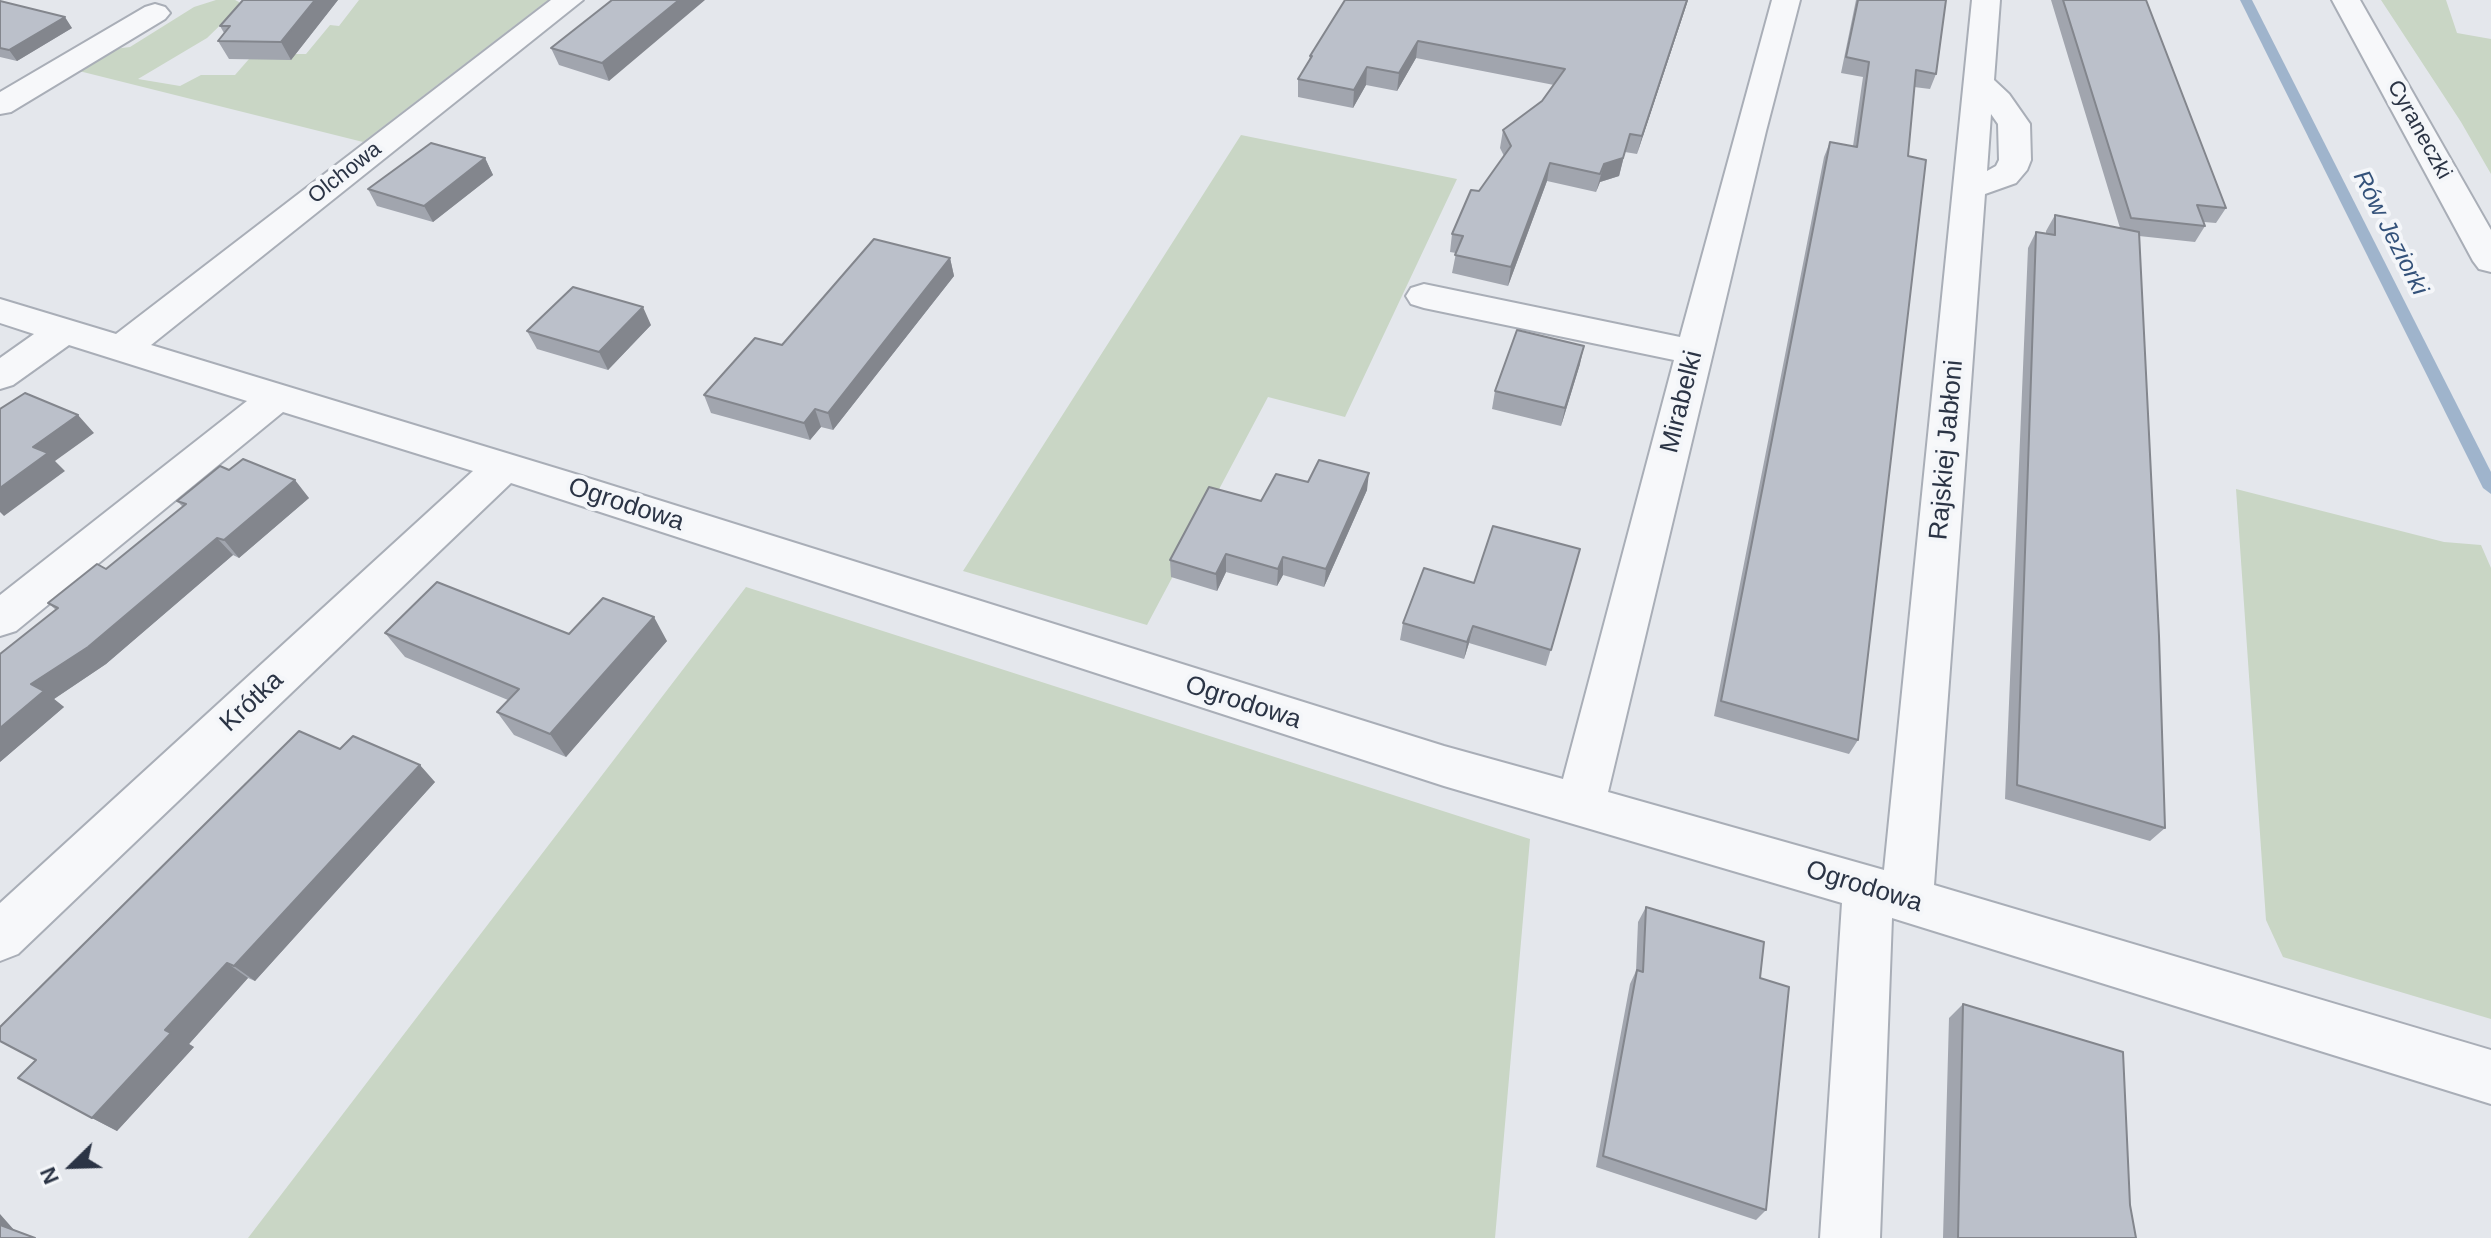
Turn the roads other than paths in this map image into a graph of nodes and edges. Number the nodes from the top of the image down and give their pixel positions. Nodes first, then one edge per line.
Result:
1 (569, 0) edge
2 (1786, 0) edge
3 (1986, 0) edge
4 (2346, 0) edge
5 (155, 13) dead end
6 (0, 105) edge
7 (2479, 220) edge
8 (2491, 261) edge
9 (1424, 296) dead end
10 (0, 311) edge
11 (65, 330) junction
12 (123, 348) junction
13 (1694, 352) junction
14 (0, 376) edge
15 (278, 396) junction
16 (504, 466) junction
17 (0, 619) edge
18 (1581, 804) junction
19 (1888, 894) junction
20 (0, 937) edge
21 (2491, 1077) edge
22 (1850, 1238) edge

1 - 12 street, Olchowa
2 - 13 street, Mirabelki
3 - 19 street, Rajskiej Jabłoni
4 - 7 street, Cyraneczki
5 - 6 street
7 - 8 street, Cyraneczki
9 - 13 street
10 - 11 street, Ogrodowa
11 - 12 street, Ogrodowa
11 - 14 street
12 - 15 street, Ogrodowa
13 - 18 street, Mirabelki
15 - 16 street, Ogrodowa
15 - 17 street
16 - 18 street, Ogrodowa
16 - 20 street, Krótka
18 - 19 street, Ogrodowa
19 - 21 street, Ogrodowa
19 - 22 street, Rajskiej Jabłoni

